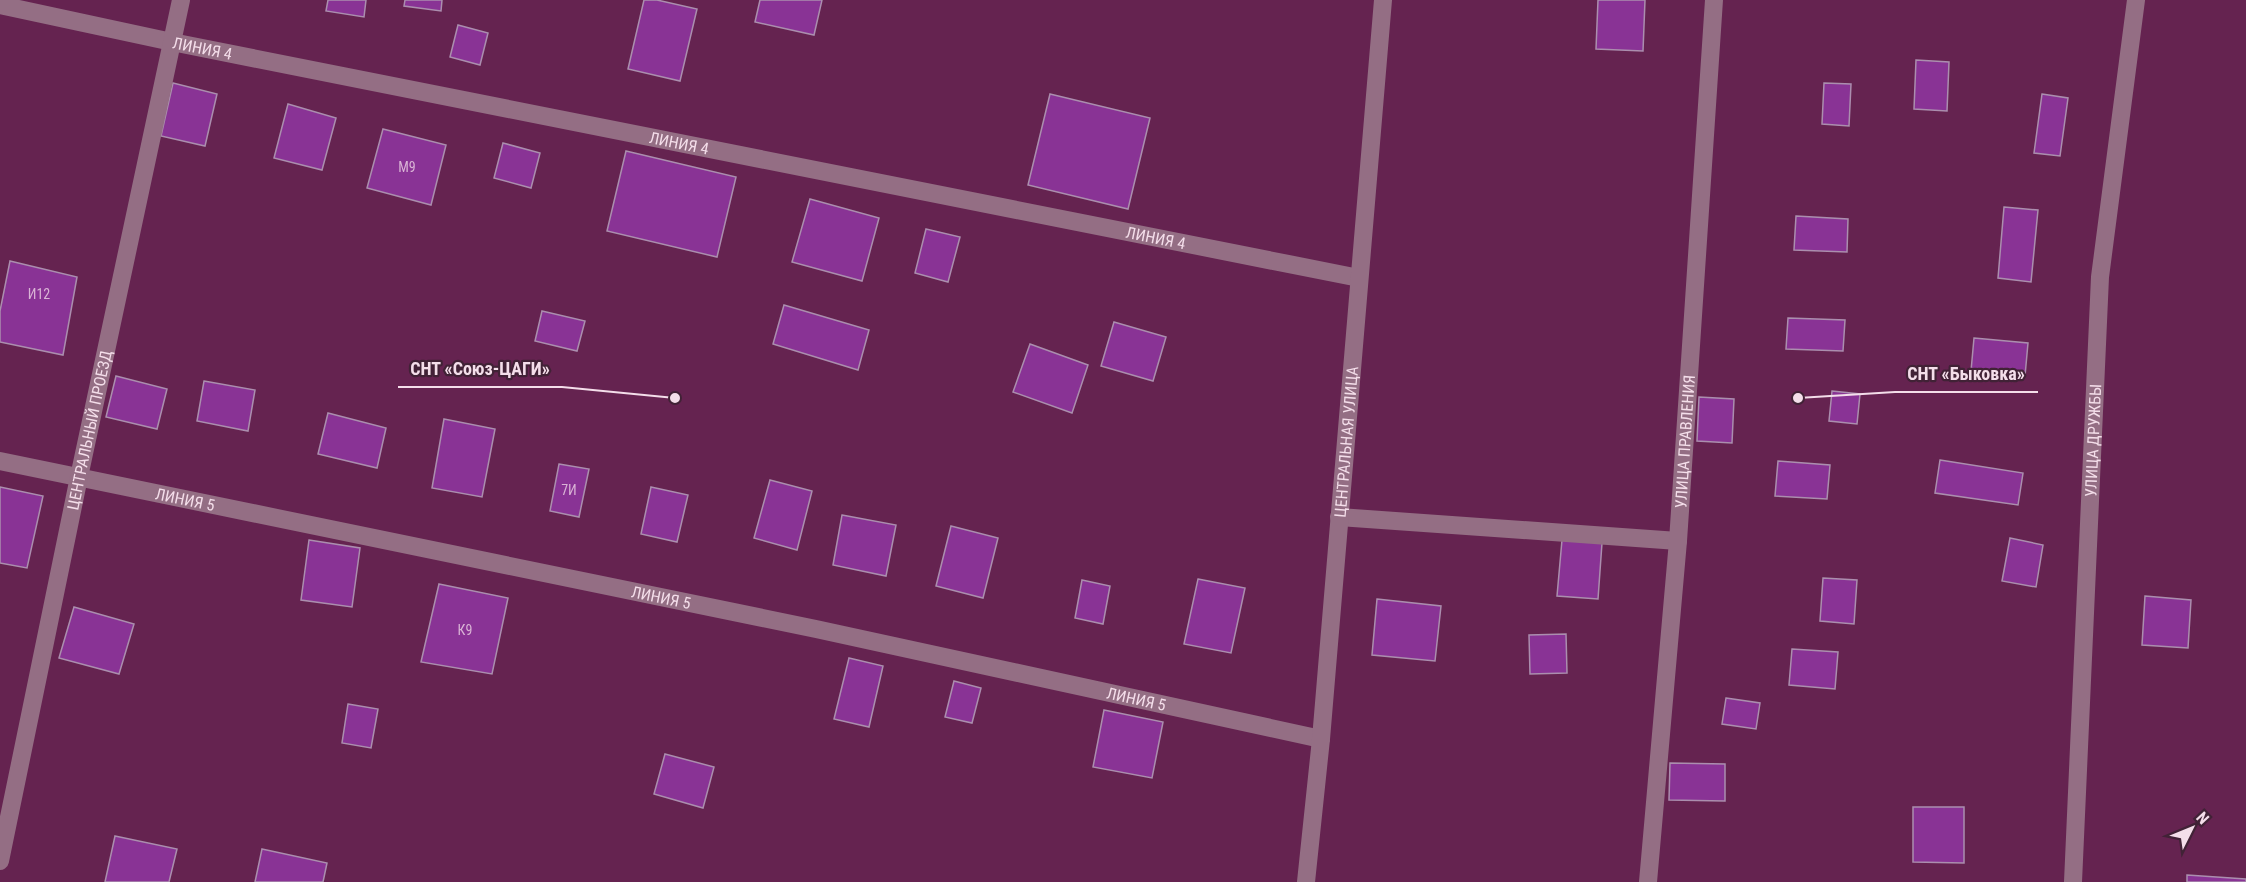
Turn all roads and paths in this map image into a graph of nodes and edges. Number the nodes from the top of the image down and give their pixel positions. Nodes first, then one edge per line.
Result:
1 (181, 0) edge
2 (1383, 0) edge
3 (1714, 0) edge
4 (2136, 0) edge
5 (0, 5) edge
6 (172, 42) junction
7 (1359, 278) junction
8 (0, 461) edge
9 (79, 477) junction
10 (1339, 517) junction
11 (1678, 542) junction
12 (1322, 739) junction
13 (0, 861) edge
14 (1306, 882) edge
15 (1648, 882) edge
16 (2073, 882) edge

1 - 6 street, ЦЕНТРАЛЬНЫЙ ПРОЕЗД
2 - 7 street, ЦЕНТРАЛЬНАЯ УЛИЦА
3 - 11 street, УЛИЦА ПРАВЛЕНИЯ
4 - 16 street, УЛИЦА ДРУЖБЫ
5 - 6 street, ЛИНИЯ 4
6 - 7 street, ЛИНИЯ 4
6 - 9 street, ЦЕНТРАЛЬНЫЙ ПРОЕЗД
7 - 10 street, ЦЕНТРАЛЬНАЯ УЛИЦА
8 - 9 street, ЛИНИЯ 5
9 - 12 street, ЛИНИЯ 5
9 - 13 street, ЦЕНТРАЛЬНЫЙ ПРОЕЗД
10 - 11 street
10 - 12 street, ЦЕНТРАЛЬНАЯ УЛИЦА
11 - 15 street, УЛИЦА ПРАВЛЕНИЯ
12 - 14 street, ЦЕНТРАЛЬНАЯ УЛИЦА

